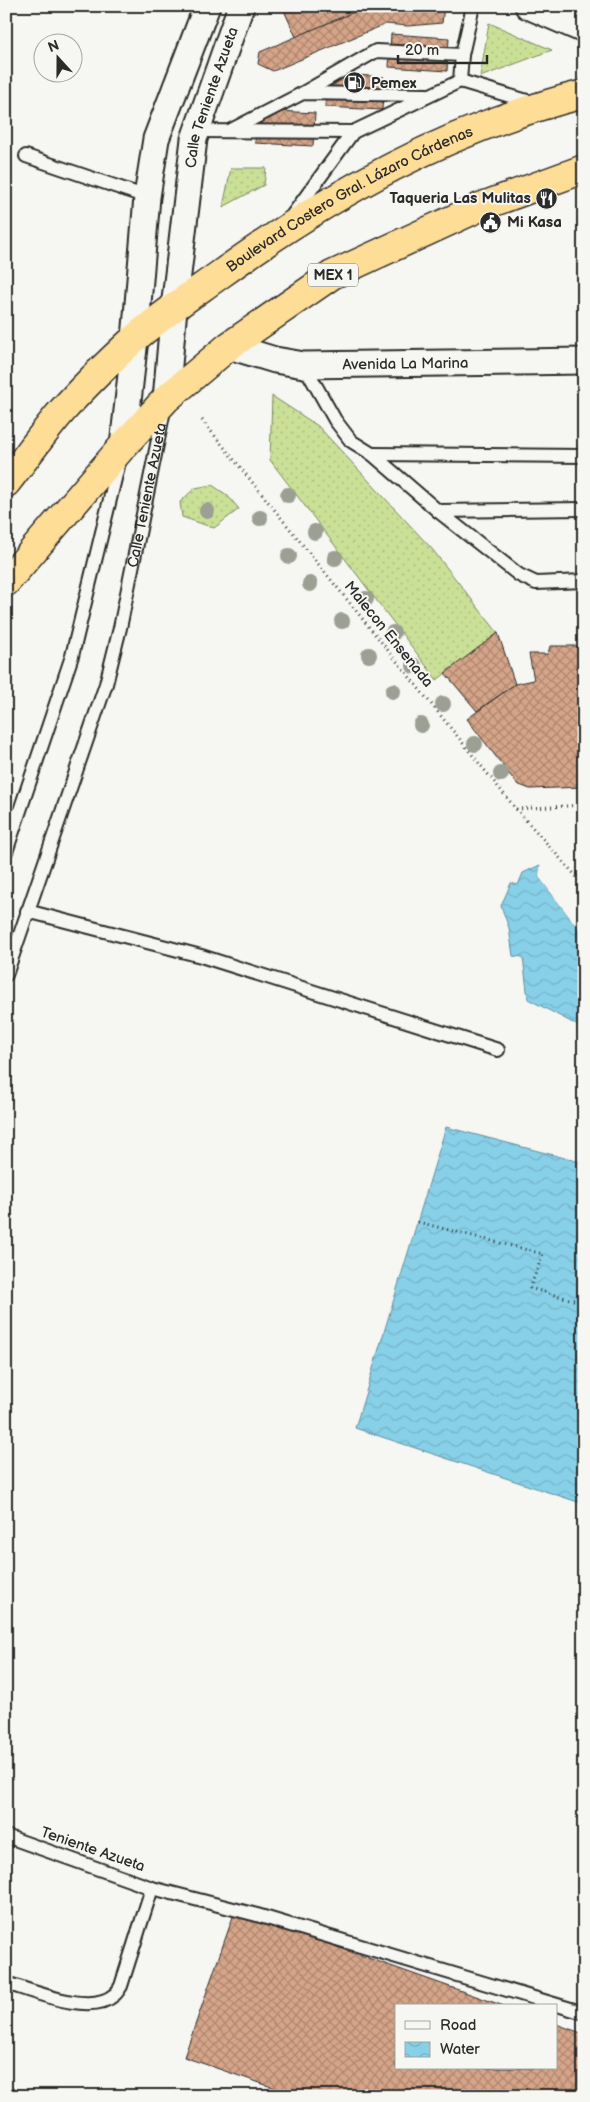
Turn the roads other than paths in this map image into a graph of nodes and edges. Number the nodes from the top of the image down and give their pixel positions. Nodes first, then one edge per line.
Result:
1 (207, 6) edge
2 (241, 6) edge
3 (473, 6) edge
4 (528, 6) edge
5 (584, 30) edge
6 (462, 55) junction
7 (460, 81) junction
8 (303, 92) junction
9 (584, 94) edge
10 (430, 95) junction
11 (539, 105) junction
12 (229, 131) junction
13 (353, 132) junction
14 (195, 135) junction
15 (156, 139) junction
16 (26, 156) dead end
17 (584, 169) edge
18 (147, 197) junction
19 (282, 230) junction
20 (174, 308) junction
21 (135, 338) junction
22 (230, 346) junction
23 (584, 361) edge
24 (304, 365) junction
25 (166, 400) junction
26 (123, 446) junction
27 (372, 454) junction
28 (584, 456) edge
29 (6, 483) edge
30 (584, 509) edge
31 (438, 511) junction
32 (584, 581) edge
33 (6, 582) edge
34 (6, 852) edge
35 (27, 911) junction
36 (6, 975) edge
37 (498, 1050) dead end
38 (6, 1836) edge
39 (152, 1888) junction
40 (6, 1983) edge
41 (554, 2004) edge
42 (558, 2005) edge
43 (584, 2013) edge

1 - 15 street
2 - 14 street, Calle Teniente Azueta
3 - 6 lane
4 - 5 street
6 - 7 lane
6 - 8 lane
7 - 10 lane
7 - 11 lane
8 - 10 lane
8 - 12 lane
9 - 11 highway, Boulevard Costero Gral. Lázaro Cárdenas
10 - 13 lane
11 - 19 highway, Boulevard Costero Gral. Lázaro Cárdenas
12 - 13 lane
12 - 14 lane
13 - 19 lane
14 - 15 street
14 - 20 street, Calle Teniente Azueta
15 - 18 street
16 - 18 lane
17 - 22 highway, MEX 1
18 - 21 street
19 - 20 highway, Boulevard Costero Gral. Lázaro Cárdenas
20 - 21 highway, Boulevard Costero Gral. Lázaro Cárdenas
20 - 25 street, Calle Teniente Azueta
21 - 26 street
21 - 29 highway, Boulevard Costero Gral. Lázaro Cárdenas
22 - 24 street, Avenida La Marina
22 - 25 highway, MEX 1
23 - 24 street, Avenida La Marina
24 - 27 lane
25 - 26 highway, MEX 1
25 - 35 lane, Calle Teniente Azueta
26 - 33 highway, MEX 1
26 - 34 lane
27 - 28 lane
27 - 31 lane
30 - 31 lane
31 - 32 lane
35 - 36 lane, Calle Teniente Azueta
35 - 37 lane
38 - 39 lane, Teniente Azueta
39 - 40 lane, Teniente Azueta
39 - 41 lane
42 - 43 lane

